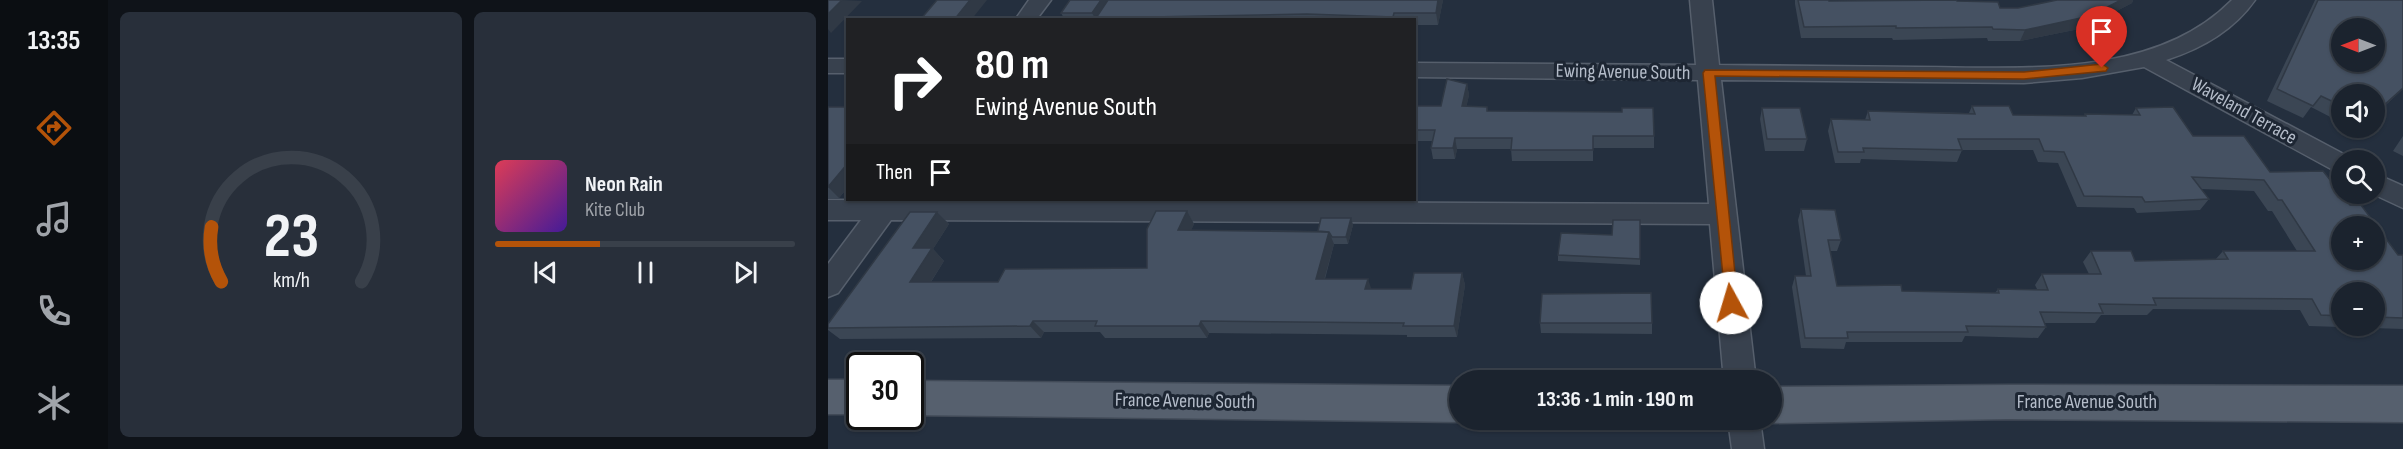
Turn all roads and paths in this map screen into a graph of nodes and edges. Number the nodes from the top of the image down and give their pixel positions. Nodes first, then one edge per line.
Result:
1 (1040, 0) edge
2 (1701, 0) edge
3 (2244, 0) edge
4 (1026, 18) edge
5 (2147, 58) junction
6 (828, 66) edge
7 (846, 66) edge
8 (1416, 70) edge
9 (1709, 73) junction
10 (2331, 158) edge
11 (2385, 188) edge
12 (2403, 198) edge
13 (887, 205) edge
14 (828, 210) edge
15 (1722, 214) junction
16 (828, 285) edge
17 (1739, 370) edge
18 (828, 397) edge
19 (846, 397) edge
20 (924, 398) edge
21 (1449, 404) edge
22 (2403, 404) edge
23 (1782, 405) edge
24 (1745, 430) edge
25 (1748, 449) edge

1 - 4 street
2 - 9 street
3 - 5 street, Ewing Avenue South
5 - 9 street, Ewing Avenue South
5 - 10 street, Waveland Terrace
6 - 7 street
8 - 9 street, Ewing Avenue South
9 - 15 street
11 - 12 street
13 - 14 street
13 - 15 street
13 - 16 street
15 - 17 street
18 - 19 main road
20 - 21 main road, France Avenue South
22 - 23 main road, France Avenue South
24 - 25 street

